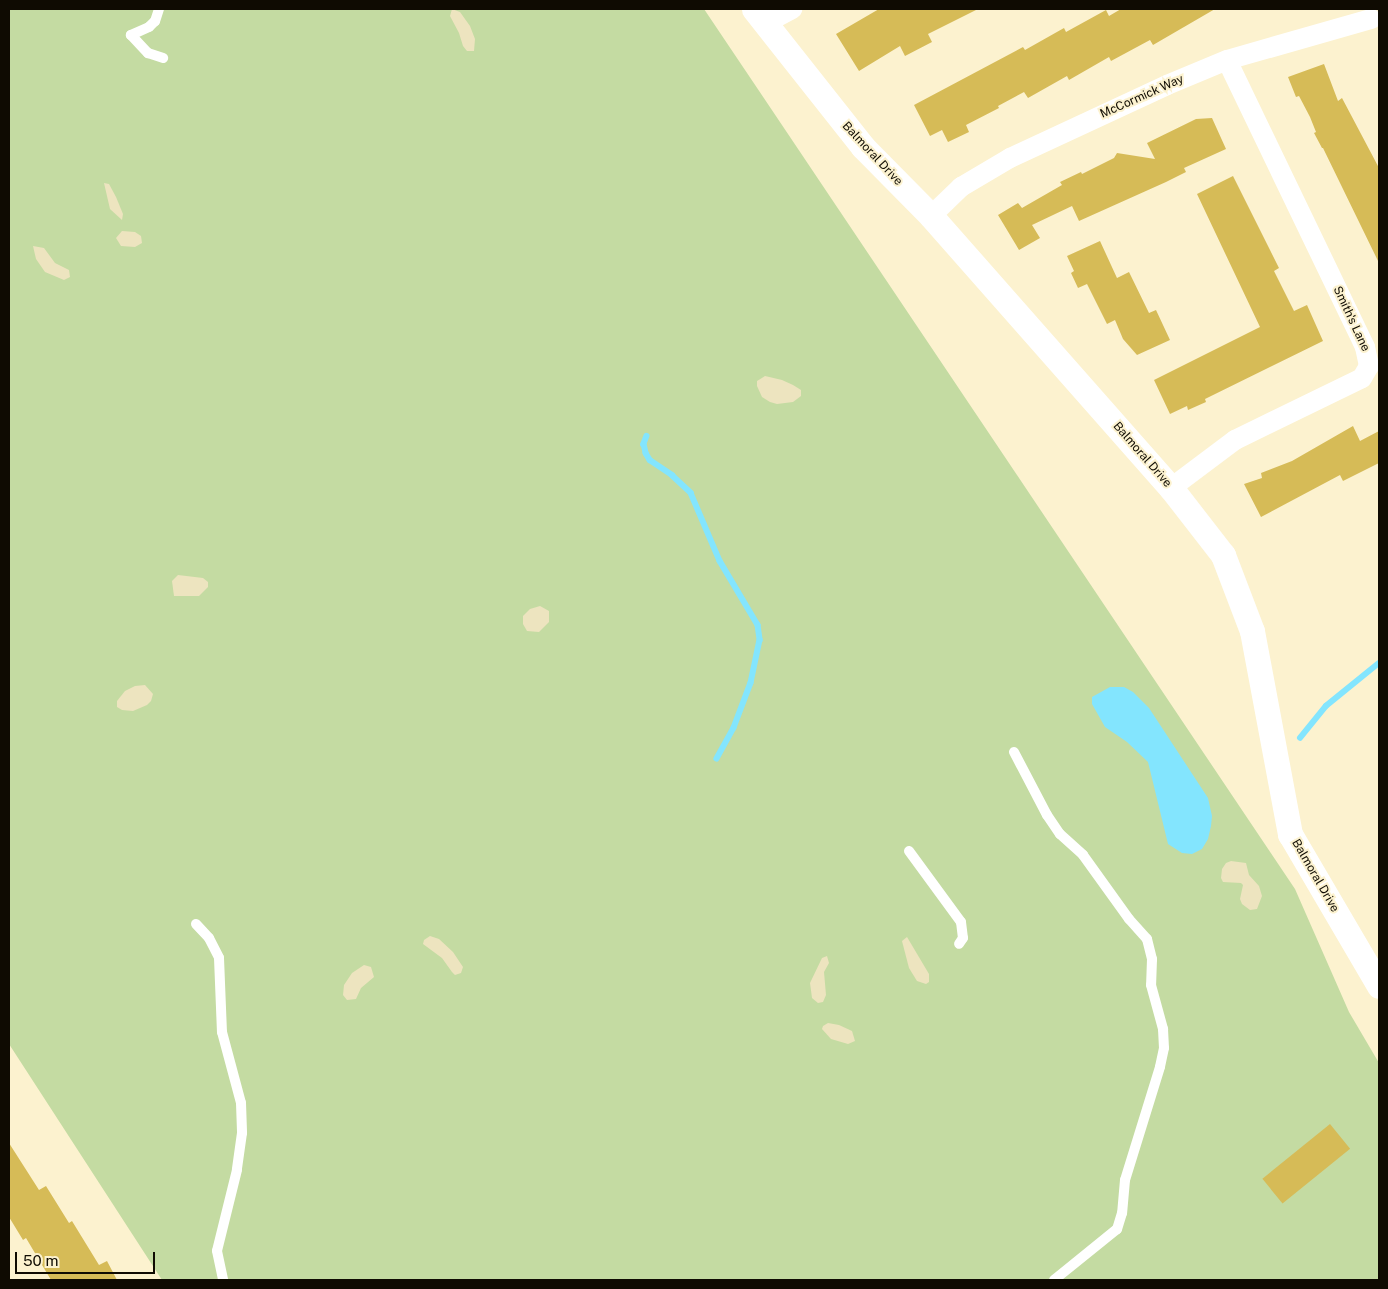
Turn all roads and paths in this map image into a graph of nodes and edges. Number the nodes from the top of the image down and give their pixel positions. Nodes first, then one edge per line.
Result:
1 (159, 9) edge
2 (792, 9) edge
3 (759, 16) edge
4 (1371, 19) dead end
5 (163, 58) dead end
6 (1227, 60) junction
7 (931, 216) junction
8 (1171, 488) junction
9 (1014, 752) dead end
10 (908, 851) dead end
11 (196, 924) dead end
12 (959, 944) dead end
13 (1379, 986) edge
14 (224, 1280) edge
15 (1054, 1280) edge

1 - 5 lane
2 - 3 street
3 - 7 street, Balmoral Drive
4 - 6 street, McCormick Way
6 - 7 street, McCormick Way
6 - 8 street, Smith's Lane
7 - 8 street, Balmoral Drive
8 - 13 street, Balmoral Drive
9 - 15 lane
10 - 12 lane
11 - 14 lane

